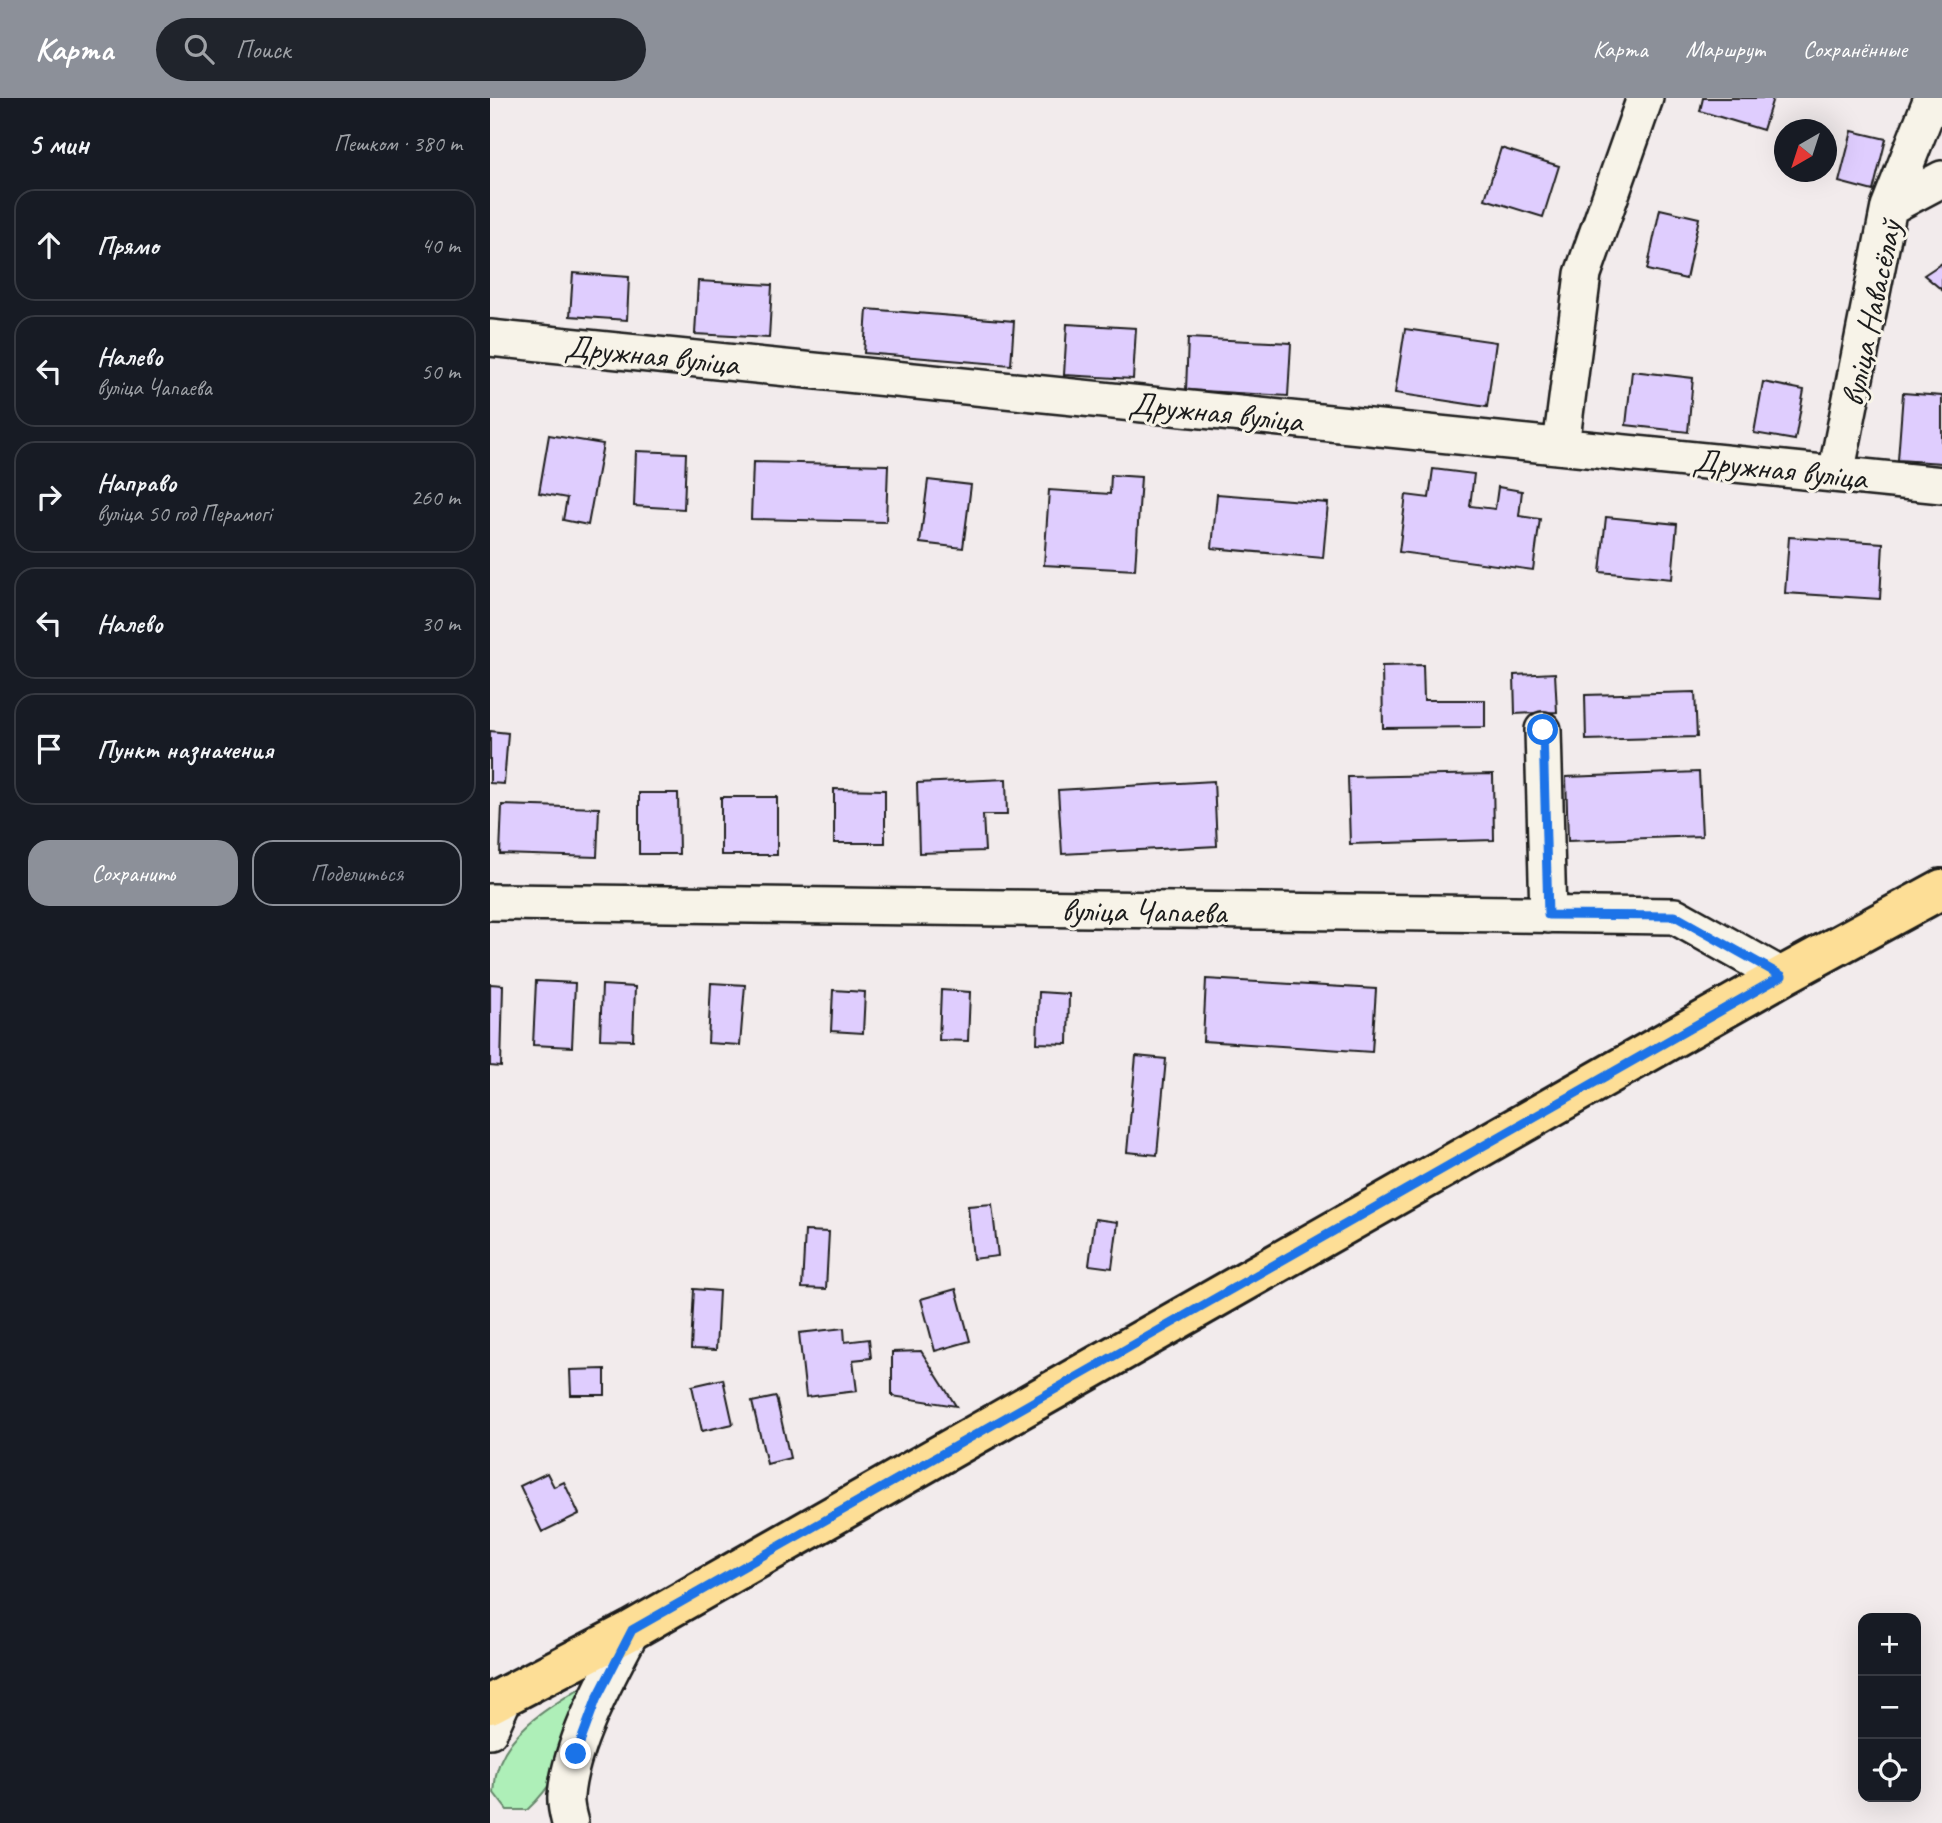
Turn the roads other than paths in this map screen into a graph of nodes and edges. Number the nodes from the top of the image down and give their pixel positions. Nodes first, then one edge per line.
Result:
1 (1645, 98) edge
2 (1932, 98) edge
3 (1942, 179) edge
4 (1889, 207) junction
5 (490, 338) edge
6 (1561, 446) junction
7 (1836, 474) junction
8 (1942, 485) edge
9 (1543, 730) dead end
10 (1942, 889) edge
11 (490, 902) edge
12 (1548, 915) junction
13 (1782, 976) junction
14 (632, 1630) junction
15 (498, 1699) edge
16 (490, 1730) edge
17 (562, 1814) edge

1 - 6 street
2 - 4 street
3 - 4 street, вуліца Навасёлаў
4 - 7 street, вуліца Навасёлаў
5 - 6 street, Дружная вуліца
6 - 7 street, Дружная вуліца
7 - 8 street, Дружная вуліца
9 - 12 street
10 - 13 main road
11 - 12 street, вуліца Чапаева
12 - 13 street, вуліца Чапаева
13 - 14 main road
14 - 15 main road
14 - 17 street
15 - 16 street

